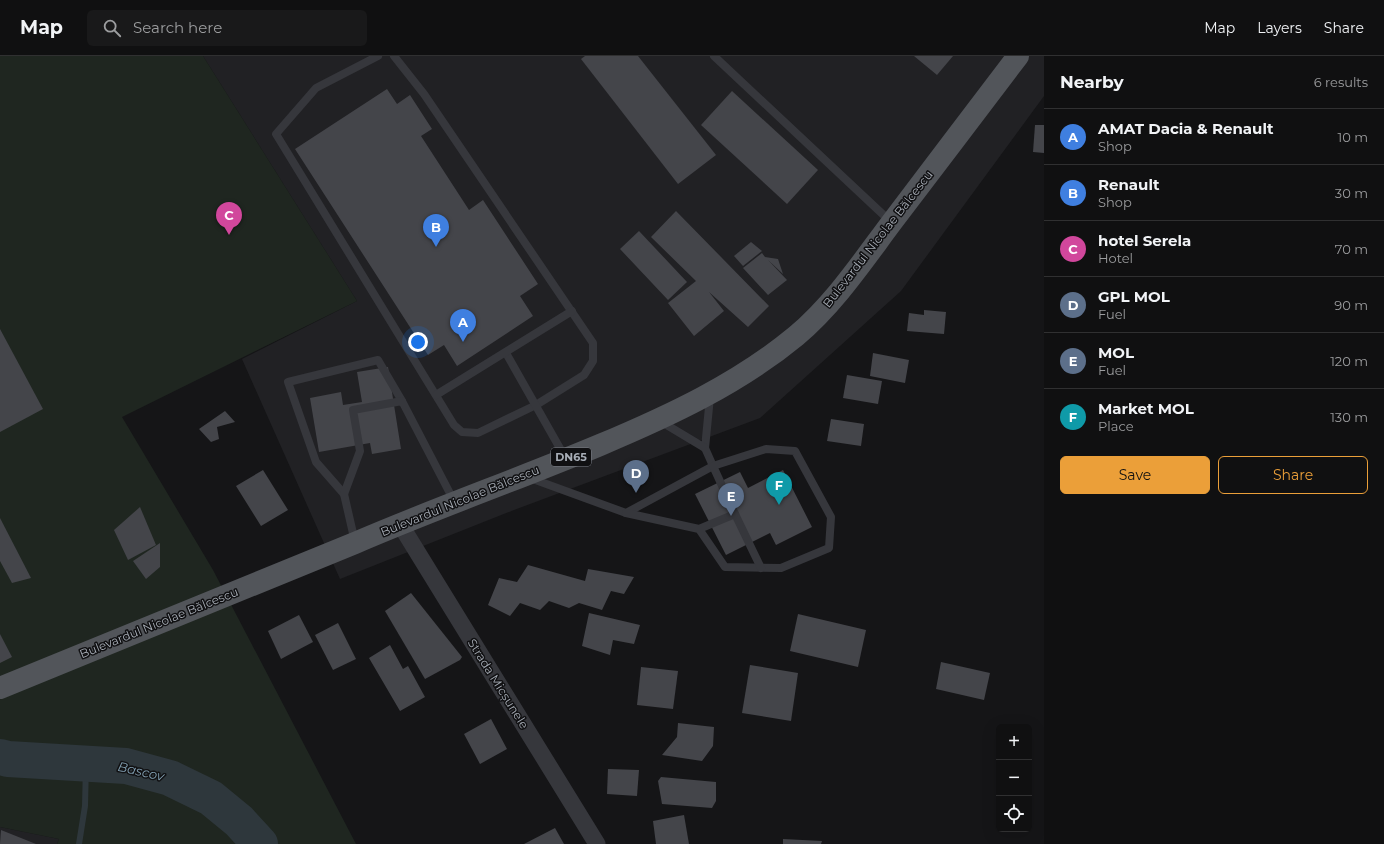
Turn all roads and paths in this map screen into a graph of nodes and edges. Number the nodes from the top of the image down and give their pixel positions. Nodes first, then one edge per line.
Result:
1 (378, 56) edge
2 (394, 56) edge
3 (714, 56) edge
4 (1018, 56) edge
5 (891, 223) junction
6 (572, 312) junction
7 (506, 353) junction
8 (710, 394) junction
9 (436, 395) junction
10 (402, 402) junction
11 (536, 405) junction
12 (658, 420) junction
13 (705, 448) junction
14 (566, 459) junction
15 (713, 466) junction
16 (524, 476) junction
17 (344, 494) junction
18 (455, 503) junction
19 (626, 513) junction
20 (735, 514) junction
21 (400, 524) junction
22 (699, 529) junction
23 (355, 543) junction
24 (761, 568) junction
25 (1, 688) edge
26 (597, 844) edge

1 - 9 lane
2 - 6 lane
3 - 5 lane
4 - 5 main road, Bulevardul Nicolae Bălcescu / DN65
5 - 8 main road, Bulevardul Nicolae Bălcescu / DN65
6 - 7 lane
6 - 11 lane
7 - 9 lane
7 - 11 lane
8 - 12 main road, Bulevardul Nicolae Bălcescu / DN65
8 - 13 lane
9 - 11 lane
10 - 17 lane
10 - 17 lane
10 - 18 lane
11 - 14 lane
12 - 13 lane
12 - 14 main road, Bulevardul Nicolae Bălcescu / DN65
13 - 15 lane
14 - 16 main road, Bulevardul Nicolae Bălcescu / DN65
15 - 19 lane
15 - 20 lane
15 - 24 lane
16 - 18 main road, Bulevardul Nicolae Bălcescu / DN65
16 - 19 lane
17 - 23 lane
18 - 21 main road, Bulevardul Nicolae Bălcescu / DN65
19 - 22 lane
20 - 22 lane
20 - 24 lane
21 - 23 main road, Bulevardul Nicolae Bălcescu / DN65
21 - 26 street, Strada Micșunele
22 - 24 lane
23 - 25 main road, Bulevardul Nicolae Bălcescu / DN65

